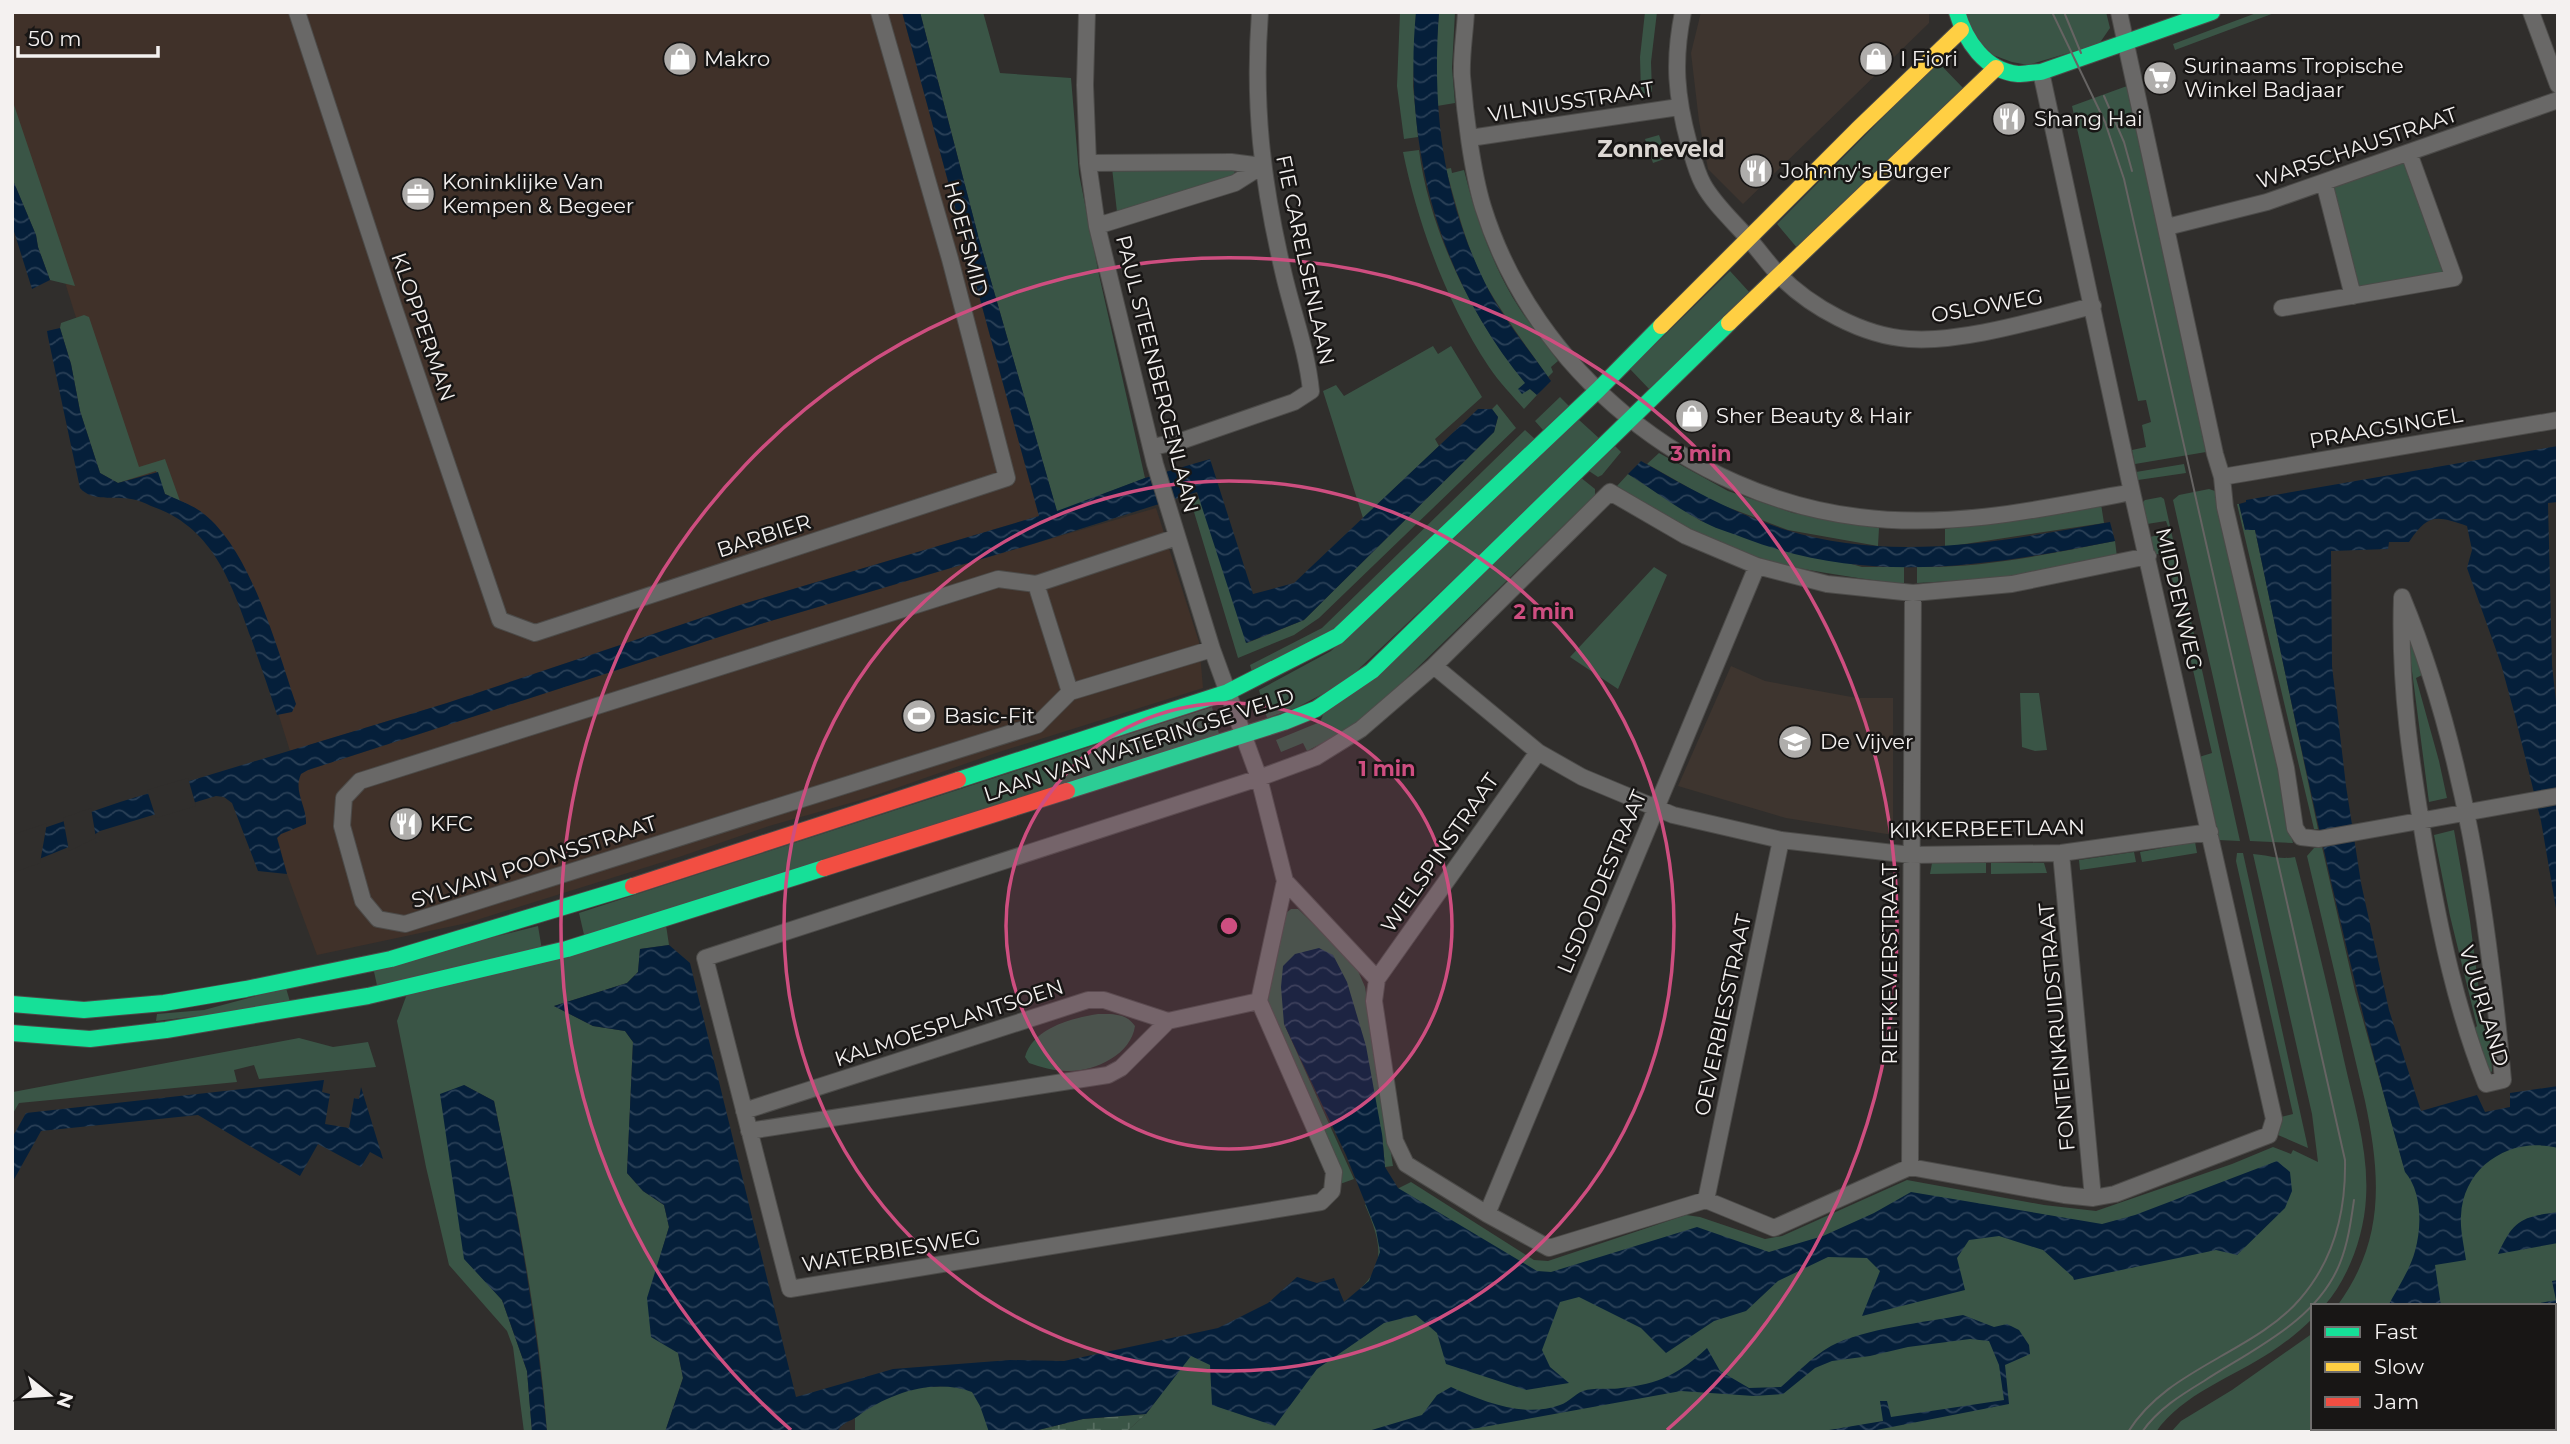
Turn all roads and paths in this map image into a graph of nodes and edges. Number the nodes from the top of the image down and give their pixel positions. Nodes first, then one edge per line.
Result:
1 (298, 12) edge
2 (879, 12) edge
3 (1087, 12) edge
4 (1260, 12) edge
5 (1466, 12) edge
6 (1683, 12) edge
7 (1958, 12) edge
8 (2119, 12) edge
9 (2212, 12) edge
10 (2531, 12) edge
11 (1961, 30) junction
12 (2126, 41) junction
13 (1996, 68) junction
14 (2040, 72) junction
15 (2558, 85) edge
16 (2558, 100) edge
17 (1679, 107) junction
18 (1470, 138) junction
19 (2409, 152) junction
20 (1088, 163) junction
21 (1262, 166) junction
22 (2324, 182) junction
23 (1097, 226) junction
24 (2167, 228) junction
25 (1749, 239) junction
26 (1779, 275) junction
27 (2353, 296) junction
28 (2093, 306) junction
29 (2282, 308) dead end
30 (1598, 390) junction
31 (1629, 419) junction
32 (2558, 420) edge
33 (1154, 455) junction
34 (2222, 477) junction
35 (1007, 478) joint
36 (2132, 492) junction
37 (1177, 537) junction
38 (2148, 556) junction
39 (1757, 566) junction
40 (1036, 584) junction
41 (1913, 593) junction
42 (535, 633) joint
43 (1212, 649) junction
44 (1434, 666) junction
45 (1070, 692) junction
46 (1228, 692) junction
47 (1244, 734) junction
48 (1538, 752) junction
49 (1259, 778) junction
50 (2558, 796) edge
51 (1656, 809) junction
52 (2466, 813) junction
53 (2421, 822) junction
54 (2210, 832) junction
55 (1782, 840) junction
56 (2062, 853) junction
57 (1911, 855) junction
58 (1285, 881) junction
59 (561, 930) junction
60 (1377, 979) junction
61 (1259, 1001) junction
62 (12, 1004) edge
63 (1168, 1021) junction
64 (12, 1033) edge
65 (744, 1111) junction
66 (749, 1131) junction
67 (1910, 1167) junction
68 (2093, 1198) junction
69 (1706, 1199) junction
70 (1487, 1214) junction

1 - 42 street, KLOPPERMAN
2 - 35 street, HOEFSMID
3 - 20 street, PAUL STEENBERGENLAAN
4 - 21 street, FIE CARELSENLAAN
5 - 18 street
6 - 17 street
7 - 11 street
8 - 12 street
9 - 12 street
10 - 15 street
11 - 13 street
11 - 25 street, LAAN VAN WATERINGSE VELD
12 - 14 street
12 - 24 street
13 - 14 street
13 - 26 street, LAAN VAN WATERINGSE VELD
14 - 28 street, MIDDENWEG
16 - 19 street, WARSCHAUSTRAAT
17 - 18 street, VILNIUSSTRAAT
17 - 25 street
18 - 30 street
19 - 22 street, WARSCHAUSTRAAT
19 - 27 street
20 - 21 street
20 - 23 street, PAUL STEENBERGENLAAN
21 - 23 street
21 - 33 street, FIE CARELSENLAAN
22 - 24 street, WARSCHAUSTRAAT
22 - 27 street
23 - 33 street, PAUL STEENBERGENLAAN
24 - 34 street
25 - 26 street
25 - 30 street, LAAN VAN WATERINGSE VELD
26 - 28 street, OSLOWEG
26 - 31 street, LAAN VAN WATERINGSE VELD
27 - 29 street
28 - 36 street, MIDDENWEG
30 - 31 street
30 - 46 street, LAAN VAN WATERINGSE VELD
31 - 36 street
31 - 47 street, LAAN VAN WATERINGSE VELD
32 - 34 street, PRAAGSINGEL
33 - 37 street, PAUL STEENBERGENLAAN
34 - 53 street
35 - 42 street, BARBIER
36 - 38 street, MIDDENWEG
37 - 40 street, SYLVAIN POONSSTRAAT
37 - 43 street, PAUL STEENBERGENLAAN
38 - 41 street
38 - 54 street, MIDDENWEG
39 - 41 street
39 - 44 street
39 - 51 street, LISDODDESTRAAT
40 - 45 street
40 - 45 street, SYLVAIN POONSSTRAAT
41 - 57 street, RIETKEVERSTRAAT
43 - 45 street, SYLVAIN POONSSTRAAT
43 - 46 street, PAUL STEENBERGENLAAN
44 - 48 street, KIKKERBEETLAAN
44 - 49 street
46 - 47 street, PAUL STEENBERGENLAAN
46 - 59 street, LAAN VAN WATERINGSE VELD
47 - 49 street, PAUL STEENBERGENLAAN
47 - 59 street, LAAN VAN WATERINGSE VELD
48 - 51 street, KIKKERBEETLAAN
48 - 60 street, WIELSPINSTRAAT
49 - 58 street, PAUL STEENBERGENLAAN
49 - 65 street, WATERBIESWEG
50 - 52 street
51 - 55 street, KIKKERBEETLAAN
51 - 70 street, LISDODDESTRAAT
52 - 53 street
52 - 53 street, VUURLAND
52 - 53 street, VUURLAND
54 - 56 street, KIKKERBEETLAAN
54 - 68 street, MIDDENWEG
55 - 57 street, KIKKERBEETLAAN
55 - 69 street, OEVERBIESSTRAAT
56 - 57 street, KIKKERBEETLAAN
56 - 68 street, FONTEINKRUIDSTRAAT
57 - 67 street, RIETKEVERSTRAAT
58 - 60 street
58 - 61 street
59 - 62 street, LAAN VAN WATERINGSE VELD
59 - 64 street, LAAN VAN WATERINGSE VELD
60 - 70 street
61 - 63 street
61 - 66 street, WATERBIESWEG
63 - 65 street, KALMOESPLANTSOEN
63 - 66 street
65 - 66 street, WATERBIESWEG
67 - 68 street
67 - 69 street
69 - 70 street

